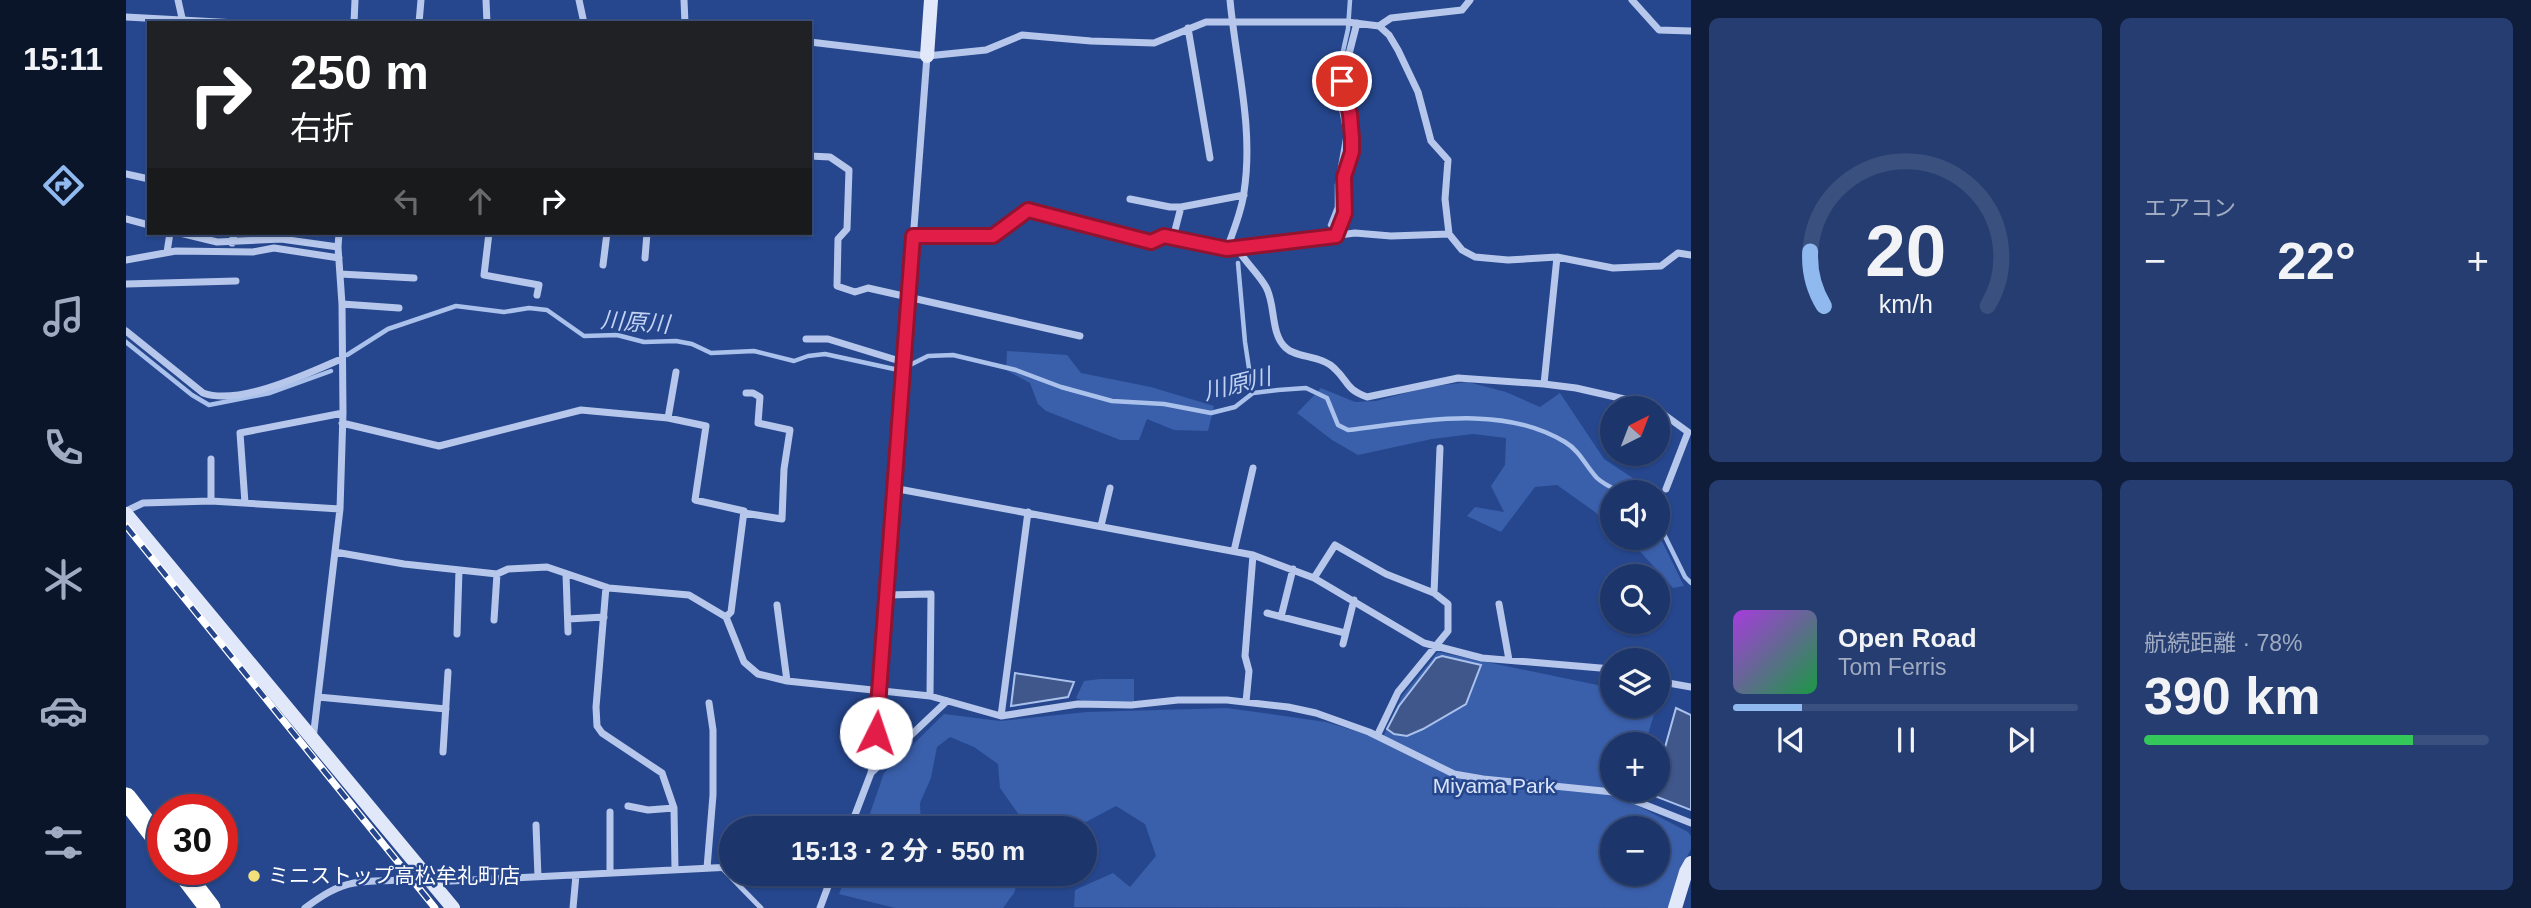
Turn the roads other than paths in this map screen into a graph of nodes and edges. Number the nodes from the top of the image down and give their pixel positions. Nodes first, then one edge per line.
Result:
1 (178, 0) edge
2 (355, 0) edge
3 (421, 0) edge
4 (486, 0) edge
5 (579, 0) edge
6 (684, 0) edge
7 (931, 0) edge
8 (1230, 0) edge
9 (1470, 0) edge
10 (1632, 0) edge
11 (126, 17) edge
12 (182, 19) junction
13 (210, 21) edge
14 (354, 21) edge
15 (419, 21) edge
16 (487, 21) edge
17 (584, 21) edge
18 (685, 21) edge
19 (1352, 22) junction
20 (1232, 23) junction
21 (1379, 26) junction
22 (126, 27) edge
23 (1188, 28) junction
24 (1691, 31) edge
25 (812, 42) edge
26 (927, 56) junction
27 (812, 156) edge
28 (1210, 158) dead end
29 (126, 174) edge
30 (147, 179) edge
31 (1244, 195) junction
32 (1130, 199) dead end
33 (1181, 207) junction
34 (126, 219) edge
35 (147, 224) edge
36 (1449, 234) junction
37 (170, 235) edge
38 (187, 235) edge
39 (234, 235) edge
40 (339, 235) edge
41 (489, 235) edge
42 (607, 235) edge
43 (648, 235) edge
44 (913, 236) junction
45 (1336, 236) junction
46 (1173, 238) junction
47 (232, 243) junction
48 (338, 247) junction
49 (1237, 248) junction
50 (1227, 249) junction
51 (594, 250) dead end
52 (604, 251) junction
53 (167, 252) junction
54 (1691, 255) edge
55 (1557, 257) junction
56 (339, 258) junction
57 (645, 258) dead end
58 (126, 260) edge
59 (603, 265) dead end
60 (341, 274) junction
61 (414, 278) dead end
62 (236, 281) dead end
63 (126, 284) edge
64 (537, 295) dead end
65 (908, 297) junction
66 (342, 304) junction
67 (399, 308) dead end
68 (126, 331) edge
69 (1080, 336) dead end
70 (806, 339) dead end
71 (341, 359) junction
72 (903, 362) junction
73 (676, 372) dead end
74 (1544, 384) junction
75 (746, 393) dead end
76 (343, 413) junction
77 (668, 418) junction
78 (342, 423) junction
79 (1440, 448) dead end
80 (211, 459) dead end
81 (1253, 468) dead end
82 (1669, 480) edge
83 (893, 488) junction
84 (1110, 488) dead end
85 (211, 501) junction
86 (245, 503) junction
87 (340, 509) junction
88 (126, 512) edge
89 (1028, 512) junction
90 (744, 513) junction
91 (1101, 526) junction
92 (1234, 551) junction
93 (335, 552) junction
94 (1253, 555) junction
95 (1293, 569) junction
96 (459, 570) junction
97 (566, 573) junction
98 (497, 574) junction
99 (1314, 578) junction
100 (607, 587) junction
101 (1434, 593) junction
102 (886, 594) junction
103 (1354, 600) junction
104 (1499, 604) dead end
105 (777, 605) dead end
106 (1267, 613) dead end
107 (604, 617) junction
108 (726, 617) junction
109 (1281, 617) junction
110 (568, 619) junction
111 (494, 620) dead end
112 (568, 632) dead end
113 (1345, 633) junction
114 (457, 634) dead end
115 (1343, 644) dead end
116 (1436, 646) junction
117 (1509, 660) junction
118 (1600, 668) edge
119 (447, 672) dead end
120 (787, 681) junction
121 (1670, 683) edge
122 (1691, 687) edge
123 (878, 690) junction
124 (930, 696) junction
125 (318, 697) junction
126 (947, 701) junction
127 (1246, 702) junction
128 (709, 704) dead end
129 (446, 709) junction
130 (1001, 716) junction
131 (1377, 736) junction
132 (313, 739) junction
133 (443, 751) dead end
134 (871, 773) junction
135 (126, 798) edge
136 (628, 806) dead end
137 (674, 808) junction
138 (610, 812) dead end
139 (855, 816) edge
140 (1691, 823) edge
141 (147, 825) edge
142 (537, 825) dead end
143 (1691, 863) edge
144 (719, 868) edge
145 (707, 869) junction
146 (675, 870) junction
147 (610, 873) junction
148 (576, 875) junction
149 (538, 877) junction
150 (428, 879) junction
151 (192, 885) edge
152 (740, 886) edge
153 (828, 886) edge
154 (210, 908) edge
155 (305, 908) edge
156 (453, 908) edge
157 (573, 908) edge
158 (761, 908) edge
159 (820, 908) edge
160 (1675, 908) edge

1 - 12 street
2 - 14 street
3 - 15 street
4 - 16 street
5 - 17 street
6 - 18 street
7 - 26 street
8 - 20 street
9 - 21 street
10 - 24 street
11 - 12 street
11 - 22 street
12 - 13 street
19 - 20 street
19 - 21 street
19 - 45 street
20 - 23 street
20 - 31 street
21 - 36 street
23 - 26 street
23 - 28 street
25 - 26 street
26 - 44 street
27 - 65 street
29 - 30 street
31 - 33 street
31 - 50 street
32 - 33 street
33 - 46 street
34 - 35 street
36 - 45 street
36 - 55 street
37 - 53 street
38 - 47 street
39 - 47 street
40 - 48 street
41 - 64 street
42 - 52 street
43 - 57 street
44 - 46 street
44 - 65 street
45 - 49 street
46 - 50 street
47 - 48 street
48 - 56 street
49 - 50 street
49 - 74 street
51 - 52 street
52 - 59 street
53 - 56 street
53 - 58 street
54 - 55 street
55 - 74 street
56 - 60 street
60 - 61 street
60 - 66 street
62 - 63 street
65 - 69 street
65 - 72 street
66 - 67 street
66 - 71 street
68 - 71 street
70 - 72 street
71 - 76 street
72 - 83 street
73 - 77 street
74 - 82 street
75 - 90 street
76 - 78 street
76 - 86 street
77 - 78 street
77 - 90 street
78 - 87 street
79 - 101 street
80 - 85 street
81 - 92 street
83 - 89 street
83 - 102 street
84 - 91 street
85 - 86 street
85 - 88 street
86 - 87 street
87 - 93 street
88 - 132 street
89 - 91 street
89 - 130 street
90 - 108 street
91 - 92 street
92 - 94 street
93 - 96 street
93 - 125 street
94 - 95 street
94 - 127 street
95 - 99 street
95 - 109 street
96 - 98 street
96 - 114 street
97 - 98 street
97 - 100 street
97 - 110 street
98 - 111 street
99 - 101 street
99 - 103 street
100 - 107 street
100 - 108 street
101 - 116 street
102 - 123 street
102 - 124 street
103 - 113 street
103 - 116 street
104 - 117 street
105 - 120 street
106 - 109 street
107 - 110 street
107 - 137 street
108 - 120 street
109 - 113 street
110 - 112 street
113 - 115 street
116 - 117 street
116 - 131 street
117 - 118 street
119 - 129 street
120 - 123 street
121 - 122 street
123 - 124 street
123 - 134 street
124 - 126 street
125 - 129 street
125 - 132 street
126 - 130 street
126 - 134 street
127 - 130 street
127 - 131 street
128 - 145 street
129 - 133 street
131 - 140 street
132 - 150 street
134 - 139 street
135 - 141 highway
136 - 137 street
137 - 146 street
138 - 147 street
142 - 149 street
143 - 160 street
144 - 145 street
145 - 146 street
146 - 147 street
147 - 148 street
148 - 149 street
148 - 157 street
149 - 150 street
150 - 155 street
150 - 156 street
151 - 154 highway
152 - 158 lane
153 - 159 street

